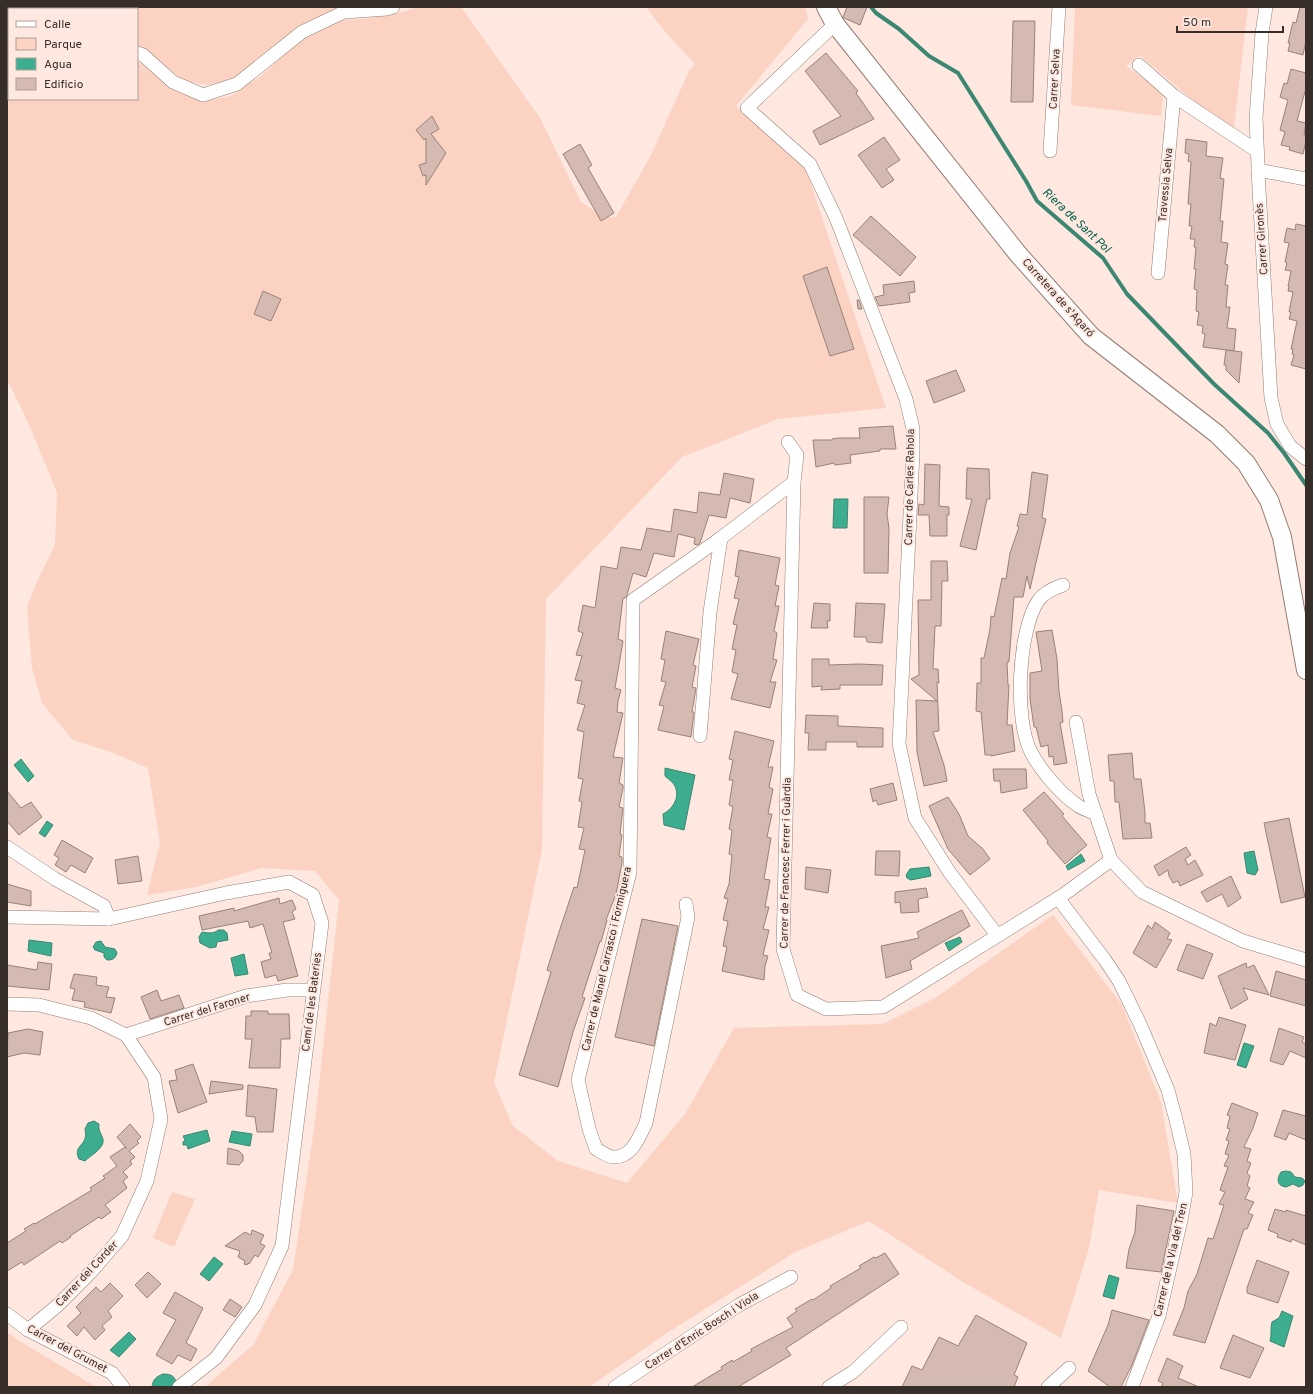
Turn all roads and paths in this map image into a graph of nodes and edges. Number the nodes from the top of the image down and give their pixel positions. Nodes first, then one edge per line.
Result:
1 (393, 7) edge
2 (826, 7) edge
3 (1059, 7) edge
4 (1266, 7) edge
5 (835, 24) junction
6 (138, 54) edge
7 (1139, 65) dead end
8 (1174, 96) junction
9 (1050, 150) dead end
10 (1257, 151) junction
11 (1258, 170) junction
12 (1306, 179) edge
13 (1158, 273) dead end
14 (788, 442) dead end
15 (1306, 458) edge
16 (794, 482) junction
17 (721, 538) junction
18 (1064, 585) dead end
19 (1306, 670) edge
20 (1076, 722) dead end
21 (700, 736) dead end
22 (1096, 814) junction
23 (7, 847) edge
24 (1111, 860) junction
25 (1058, 898) junction
26 (686, 904) dead end
27 (7, 917) edge
28 (109, 919) junction
29 (997, 935) junction
30 (1306, 960) edge
31 (313, 990) junction
32 (7, 1004) edge
33 (126, 1036) junction
34 (791, 1277) dead end
35 (7, 1314) edge
36 (901, 1327) dead end
37 (28, 1330) junction
38 (1069, 1368) dead end
39 (123, 1387) edge
40 (180, 1387) edge
41 (615, 1387) edge
42 (829, 1387) edge
43 (1048, 1387) edge
44 (1132, 1387) edge

1 - 6 street
2 - 5 street, Carretera de s'Agaró
3 - 9 street, Carrer Selva
4 - 10 street, Carrer Gironès
5 - 19 street, Carretera de s'Agaró
5 - 29 street, Carrer de Carles Rahola
7 - 8 street
8 - 10 street
8 - 13 street, Travessia Selva
10 - 11 street, Carrer Gironès
11 - 12 street
11 - 15 street, Carrer Gironès
14 - 16 street, Carrer de Francesc Ferrer i Guàrdia
16 - 17 street, Carrer de Manel Carrasco i Formiguera
16 - 29 street, Carrer de Francesc Ferrer i Guàrdia
17 - 21 street
17 - 26 street, Carrer de Manel Carrasco i Formiguera
18 - 22 street
20 - 22 street
22 - 24 street
23 - 28 street
24 - 25 street, Carrer de Francesc Ferrer i Guàrdia
24 - 30 street
25 - 29 street, Carrer de Francesc Ferrer i Guàrdia
25 - 44 street, Carrer de la Via del Tren
27 - 28 street, Camí de les Bateries
28 - 31 street, Camí de les Bateries
31 - 33 street, Carrer del Faroner
31 - 40 street, Camí de les Bateries
32 - 33 street, Carrer del Corder
33 - 37 street, Carrer del Corder
34 - 41 street, Carrer d'Enric Bosch i Viola
35 - 37 street, Carrer del Grumet
36 - 42 street
37 - 39 street, Carrer del Grumet
38 - 43 street

